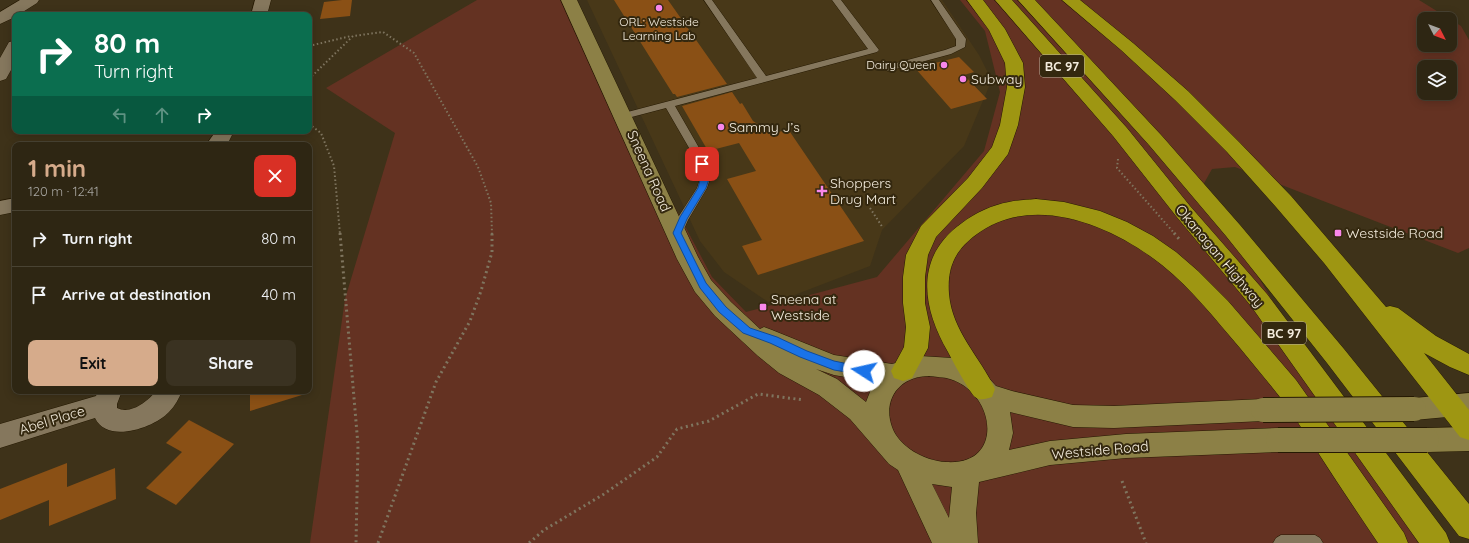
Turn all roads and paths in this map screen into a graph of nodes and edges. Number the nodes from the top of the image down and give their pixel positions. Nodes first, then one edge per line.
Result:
1 (32, 0) edge
2 (39, 0) edge
3 (263, 0) edge
4 (569, 0) edge
5 (708, 0) edge
6 (836, 0) edge
7 (935, 0) edge
8 (975, 0) edge
9 (1003, 0) edge
10 (1026, 0) edge
11 (1070, 0) edge
12 (33, 12) edge
13 (260, 12) edge
14 (0, 19) edge
15 (353, 36) junction
16 (312, 45) edge
17 (12, 52) edge
18 (888, 68) dead end
19 (0, 75) edge
20 (312, 76) edge
21 (763, 79) junction
22 (669, 104) junction
23 (624, 116) junction
24 (312, 126) edge
25 (12, 206) edge
26 (0, 208) edge
27 (870, 208) dead end
28 (883, 228) dead end
29 (677, 233) junction
30 (1354, 284) junction
31 (746, 330) junction
32 (1469, 365) edge
33 (899, 373) junction
34 (986, 391) junction
35 (168, 394) edge
36 (108, 398) edge
37 (805, 400) dead end
38 (1460, 404) edge
39 (1469, 429) edge
40 (0, 436) edge
41 (1469, 439) edge
42 (885, 441) junction
43 (908, 463) junction
44 (970, 472) junction
45 (1122, 480) dead end
46 (1469, 526) edge
47 (356, 543) edge
48 (378, 543) edge
49 (529, 543) edge
50 (946, 543) edge
51 (964, 543) edge
52 (1146, 543) edge
53 (1281, 543) edge
54 (1315, 543) edge
55 (1394, 543) edge
56 (1436, 543) edge

1 - 14 street
2 - 12 street
3 - 13 street
4 - 23 main road, Sneena Road
5 - 21 lane
6 - 21 lane
7 - 18 lane
8 - 33 highway
9 - 56 highway, Okanagan Highway / BC 97
10 - 46 highway, Okanagan Highway / BC 97
11 - 30 highway
15 - 16 path
15 - 20 path
15 - 48 path
17 - 19 street
21 - 22 lane
22 - 23 lane
22 - 29 lane
23 - 29 main road, Sneena Road
24 - 47 path
25 - 26 street
27 - 28 path
29 - 31 main road, Sneena Road
30 - 32 highway
30 - 38 highway
31 - 33 main road, Sneena Road
31 - 42 main road, Sneena Road
33 - 34 main road
33 - 42 main road
34 - 38 main road, bridge
34 - 44 main road
34 - 55 highway
35 - 36 street
36 - 40 street, Abel Place
37 - 49 path
38 - 39 highway
41 - 44 main road, Westside Road, bridge
42 - 43 main road
43 - 44 main road
43 - 50 main road
44 - 51 main road
45 - 52 path
53 - 54 lane

